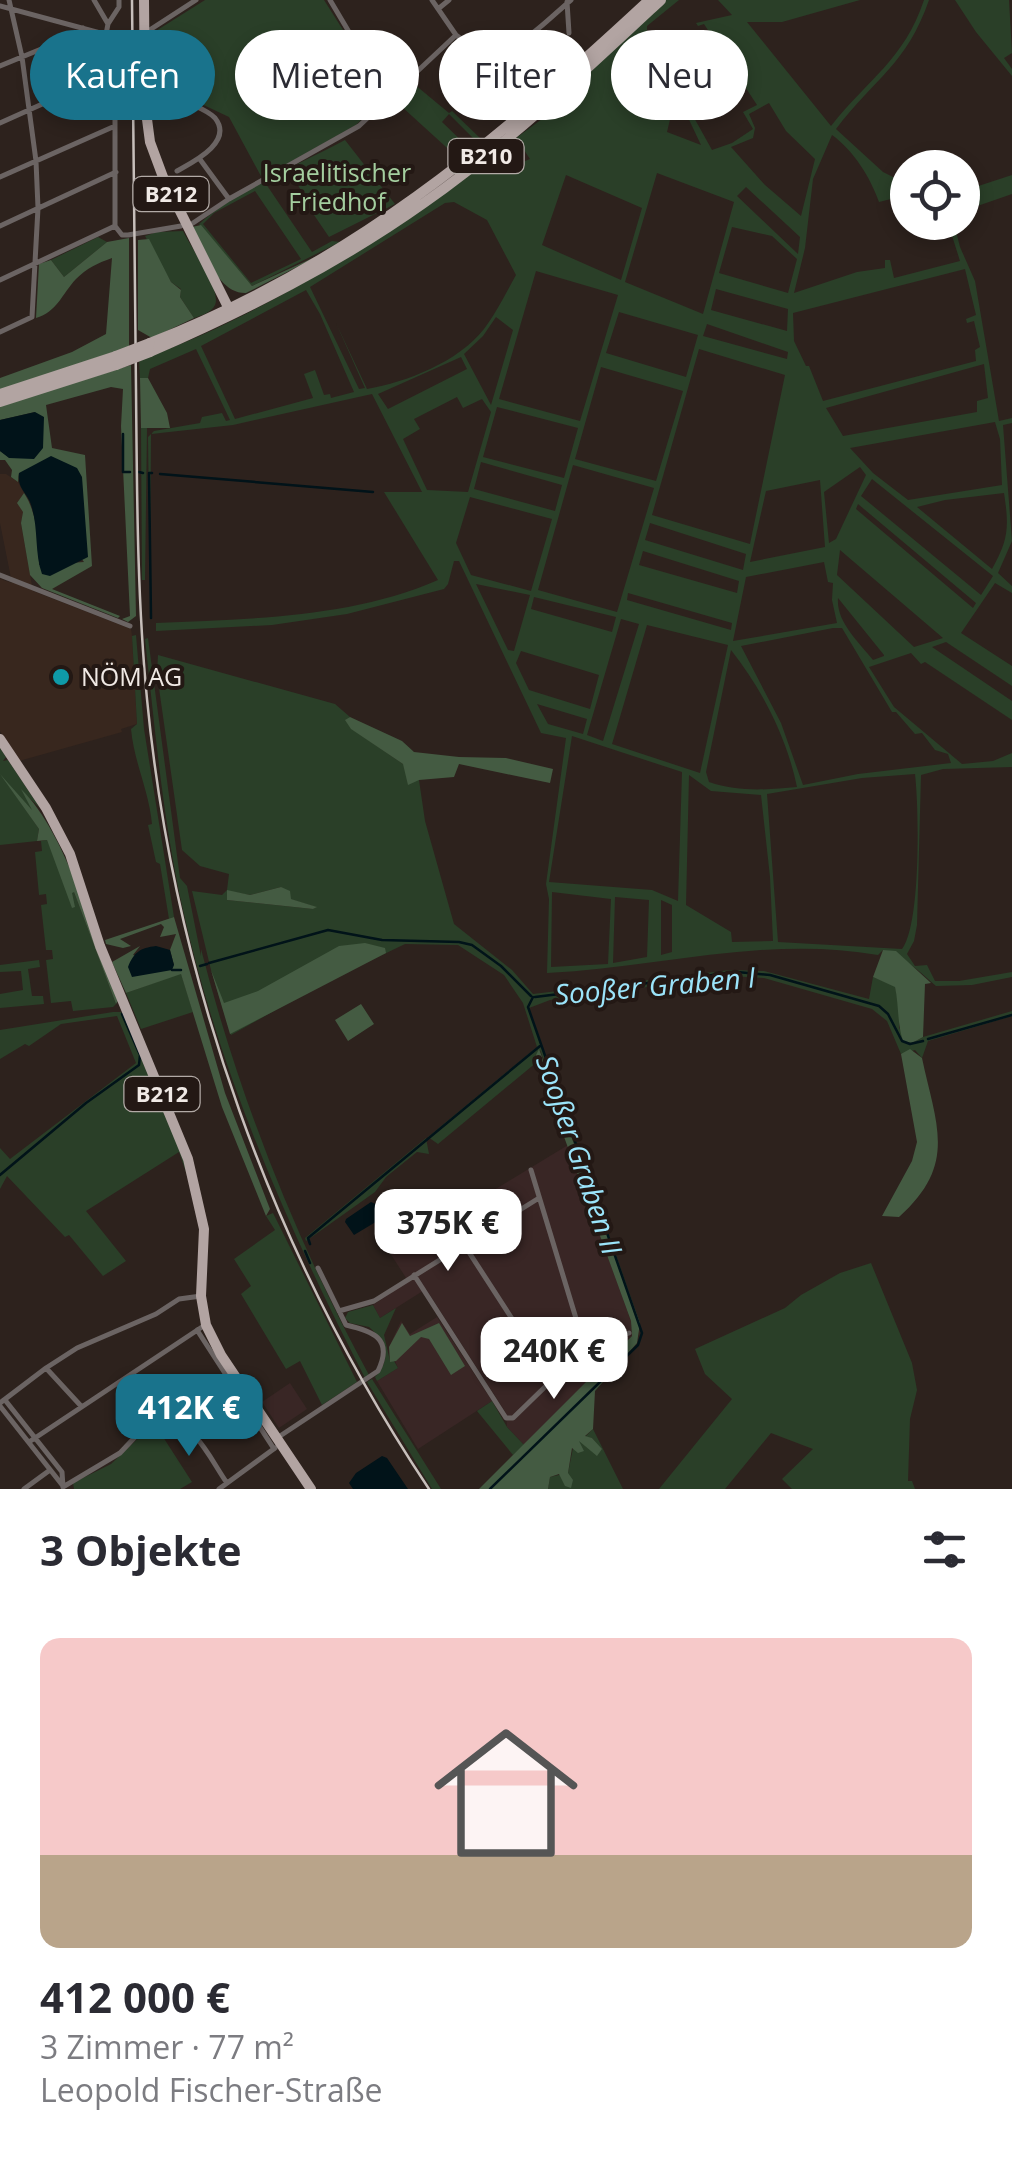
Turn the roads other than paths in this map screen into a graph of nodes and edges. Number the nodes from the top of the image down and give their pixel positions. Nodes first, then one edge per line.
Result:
1 (9, 0) edge
2 (94, 0) edge
3 (118, 0) edge
4 (144, 0) edge
5 (196, 0) edge
6 (432, 0) edge
7 (449, 0) edge
8 (649, 0) edge
9 (661, 0) edge
10 (333, 1) edge
11 (568, 1) edge
12 (0, 6) edge
13 (438, 8) junction
14 (12, 9) junction
15 (108, 24) junction
16 (83, 28) junction
17 (91, 30) edge
18 (107, 30) edge
19 (145, 30) edge
20 (152, 30) edge
21 (349, 30) edge
22 (453, 30) edge
23 (534, 30) edge
24 (569, 30) edge
25 (439, 49) edge
26 (22, 57) junction
27 (0, 66) edge
28 (419, 67) edge
29 (30, 109) joint
30 (215, 119) edge
31 (31, 120) edge
32 (115, 120) edge
33 (146, 120) edge
34 (365, 120) edge
35 (0, 123) edge
36 (115, 126) junction
37 (199, 158) junction
38 (36, 160) junction
39 (177, 171) dead end
40 (116, 172) junction
41 (0, 176) edge
42 (229, 199) junction
43 (38, 208) junction
44 (193, 223) dead end
45 (0, 226) edge
46 (115, 226) junction
47 (182, 226) dead end
48 (36, 263) junction
49 (0, 280) edge
50 (224, 296) junction
51 (253, 296) junction
52 (232, 310) junction
53 (213, 316) junction
54 (0, 332) edge
55 (150, 348) junction
56 (0, 398) edge
57 (0, 575) edge
58 (130, 626) dead end
59 (0, 740) edge
60 (531, 1170) dead end
61 (539, 1198) junction
62 (463, 1244) junction
63 (318, 1268) dead end
64 (414, 1276) junction
65 (200, 1296) junction
66 (339, 1311) junction
67 (201, 1327) junction
68 (629, 1332) dead end
69 (584, 1348) junction
70 (46, 1368) junction
71 (189, 1378) dead end
72 (551, 1379) junction
73 (2, 1403) edge
74 (81, 1406) junction
75 (160, 1418) junction
76 (36, 1437) junction
77 (29, 1442) junction
78 (278, 1443) junction
79 (53, 1467) junction
80 (227, 1483) junction
81 (64, 1488) edge
82 (24, 1489) edge
83 (219, 1489) edge
84 (311, 1489) edge

1 - 14 street
2 - 15 street
3 - 15 street
4 - 19 main road, B212
5 - 20 street
6 - 13 street
7 - 13 street
8 - 51 main road, B210
9 - 52 main road, B210
10 - 21 street
11 - 23 street
11 - 24 street
12 - 14 street
13 - 22 street
14 - 16 street
14 - 26 street
15 - 18 street
16 - 17 street
16 - 26 street
25 - 28 street
26 - 27 street
26 - 29 street
29 - 35 street
30 - 37 street
31 - 38 street
32 - 36 street
33 - 50 main road, B212
34 - 42 street
36 - 38 street
36 - 40 street
37 - 39 street
37 - 42 street
38 - 41 street
38 - 43 street
40 - 43 street
40 - 46 street
42 - 44 street
43 - 45 street
43 - 48 street
46 - 47 street
46 - 48 street
48 - 49 street
48 - 54 street
50 - 51 main road
50 - 52 main road, B212
50 - 53 main road
51 - 52 main road, B210
52 - 53 main road, B210
52 - 55 main road, B210
53 - 55 main road, B210
55 - 56 main road, B210, bridge
57 - 58 street
59 - 65 main road, B212
60 - 61 street
61 - 62 street
61 - 69 street
62 - 64 street
62 - 72 street
63 - 66 street
64 - 66 street
64 - 72 street
65 - 67 main road, B212
65 - 70 street
66 - 78 street
67 - 74 street
67 - 78 main road, B212
68 - 69 street
69 - 72 street
70 - 73 street
70 - 74 street
71 - 75 street
73 - 76 street
73 - 77 street
74 - 76 street
75 - 80 street
75 - 81 street
76 - 77 street
76 - 79 street
77 - 79 street
78 - 80 street
78 - 84 main road, B212
79 - 81 street
79 - 82 street
80 - 83 street

